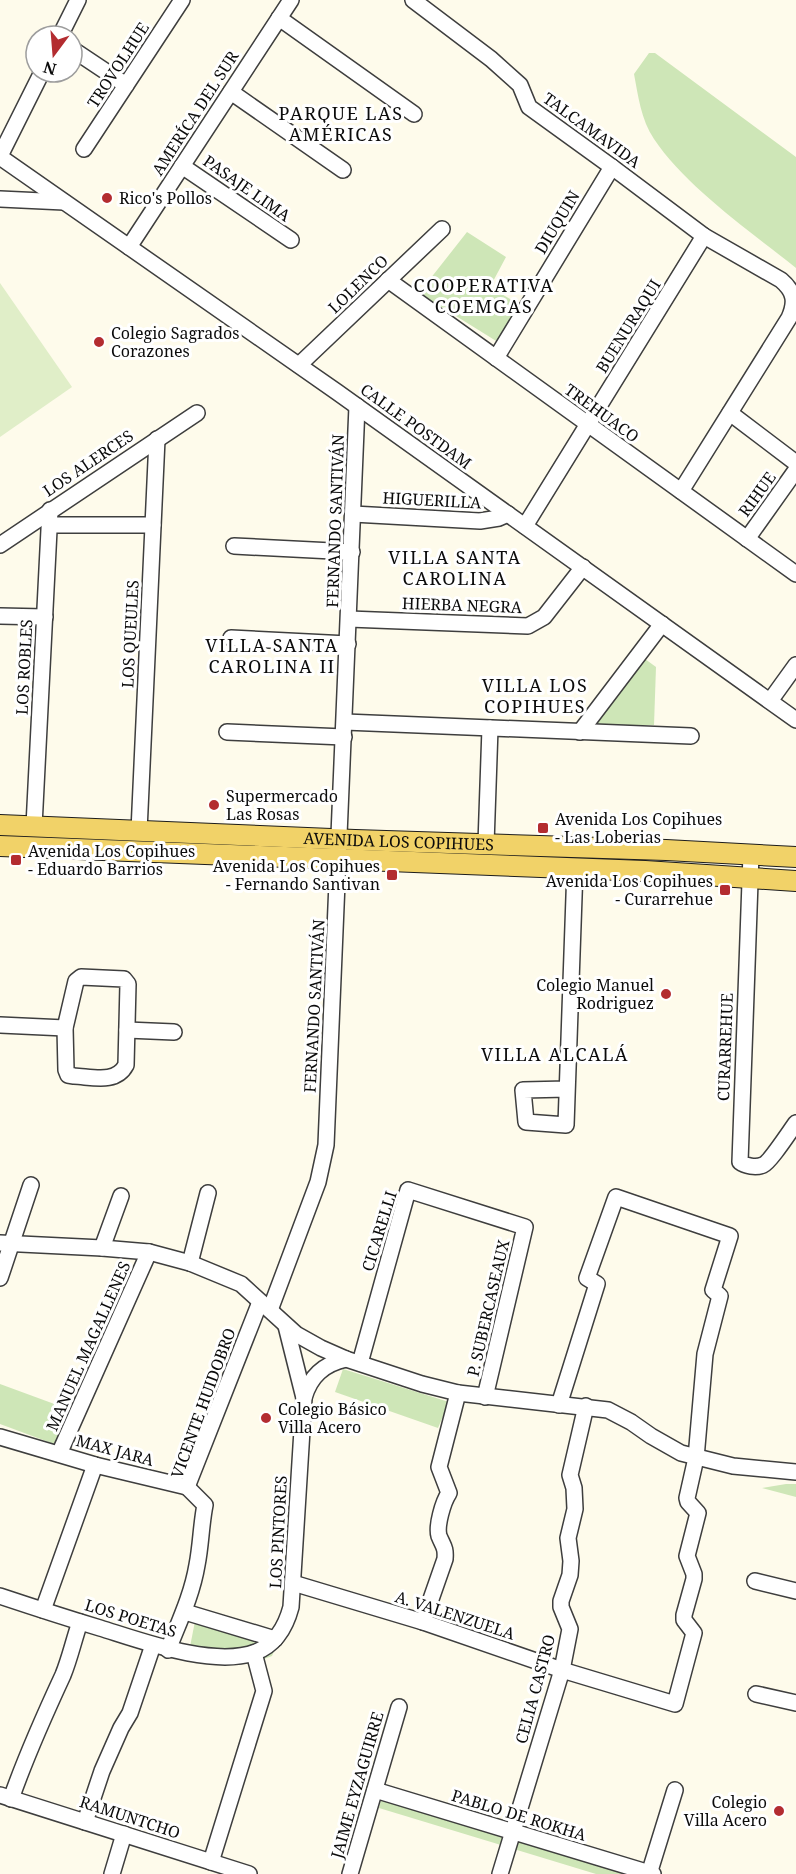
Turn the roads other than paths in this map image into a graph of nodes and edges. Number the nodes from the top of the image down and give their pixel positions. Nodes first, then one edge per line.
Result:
1 (78, 0) edge
2 (182, 0) edge
3 (291, 0) edge
4 (413, 0) edge
5 (279, 18) junction
6 (66, 24) edge
7 (84, 57) edge
8 (36, 84) edge
9 (126, 85) junction
10 (231, 92) junction
11 (414, 114) dead end
12 (84, 149) dead end
13 (0, 156) edge
14 (182, 166) junction
15 (612, 167) junction
16 (343, 170) dead end
17 (0, 199) edge
18 (64, 202) junction
19 (442, 229) dead end
20 (704, 237) junction
21 (291, 240) dead end
22 (129, 247) junction
23 (388, 280) junction
24 (793, 321) edge
25 (496, 358) junction
26 (299, 365) junction
27 (357, 406) junction
28 (197, 412) dead end
29 (730, 413) junction
30 (588, 425) junction
31 (157, 439) junction
32 (796, 463) edge
33 (796, 470) edge
34 (681, 491) junction
35 (353, 514) junction
36 (508, 514) junction
37 (50, 518) junction
38 (153, 525) junction
39 (525, 526) junction
40 (747, 539) junction
41 (0, 545) edge
42 (234, 546) dead end
43 (352, 552) junction
44 (583, 567) junction
45 (796, 574) edge
46 (0, 616) edge
47 (45, 617) junction
48 (349, 619) junction
49 (662, 624) junction
50 (231, 638) dead end
51 (348, 644) junction
52 (796, 664) edge
53 (770, 701) junction
54 (796, 720) edge
55 (490, 728) junction
56 (344, 730) junction
57 (227, 732) dead end
58 (580, 732) junction
59 (691, 736) dead end
60 (0, 825) edge
61 (34, 826) junction
62 (139, 831) junction
63 (486, 844) junction
64 (0, 846) edge
65 (339, 849) junction
66 (751, 854) junction
67 (796, 857) edge
68 (575, 868) junction
69 (750, 878) junction
70 (796, 881) edge
71 (0, 1025) edge
72 (65, 1028) junction
73 (127, 1030) junction
74 (174, 1032) dead end
75 (567, 1089) dead end
76 (796, 1123) edge
77 (31, 1185) dead end
78 (208, 1193) dead end
79 (121, 1196) dead end
80 (525, 1227) joint
81 (6, 1244) edge
82 (102, 1248) junction
83 (149, 1252) junction
84 (190, 1263) junction
85 (0, 1278) edge
86 (265, 1306) junction
87 (286, 1326) junction
88 (353, 1361) junction
89 (458, 1394) junction
90 (485, 1397) junction
91 (304, 1398) junction
92 (559, 1405) junction
93 (585, 1406) junction
94 (0, 1437) edge
95 (60, 1454) junction
96 (696, 1458) junction
97 (95, 1465) junction
98 (796, 1472) edge
99 (187, 1487) junction
100 (755, 1581) dead end
101 (293, 1583) junction
102 (796, 1591) edge
103 (0, 1596) edge
104 (43, 1610) junction
105 (185, 1612) junction
106 (80, 1622) junction
107 (423, 1622) junction
108 (275, 1639) junction
109 (161, 1647) junction
110 (254, 1653) junction
111 (562, 1670) junction
112 (756, 1694) dead end
113 (796, 1703) edge
114 (399, 1707) dead end
115 (375, 1790) junction
116 (675, 1790) dead end
117 (5, 1797) edge
118 (85, 1822) junction
119 (513, 1832) junction
120 (124, 1834) junction
121 (211, 1862) junction
122 (112, 1874) edge
123 (249, 1874) edge
124 (350, 1874) edge
125 (500, 1874) edge
126 (650, 1874) edge

1 - 6 street
2 - 9 street, TROVOLHUE
3 - 5 street, AMERÍCA DEL SUR
4 - 15 street, TALCAMAVIDA
5 - 10 street, AMERÍCA DEL SUR
5 - 11 street
7 - 9 street
8 - 13 street
9 - 12 street, TROVOLHUE
10 - 14 street, AMERÍCA DEL SUR
10 - 16 street
13 - 18 street, CALLE POSTDAM
14 - 21 street, PASAJE LIMA
14 - 22 street, AMERÍCA DEL SUR
15 - 20 street, TALCAMAVIDA
15 - 25 street, DIUQUIN
17 - 18 street
18 - 22 street, CALLE POSTDAM
19 - 23 street, LOLENCO
20 - 24 street, TALCAMAVIDA
20 - 30 street, BUENURAQUI
22 - 26 street, CALLE POSTDAM
23 - 25 street, TREHUACO
23 - 26 street, LOLENCO
24 - 29 street
25 - 30 street, TREHUACO
26 - 27 street, CALLE POSTDAM
27 - 35 street, FERNANDO SANTIVÁN
27 - 36 street, CALLE POSTDAM
28 - 31 street, LOS ALERCES
29 - 32 street
29 - 34 street
30 - 34 street, TREHUACO
30 - 39 street, BUENURAQUI
31 - 37 street, LOS ALERCES
31 - 38 street, LOS QUEULES
33 - 40 street, RIHUE
34 - 40 street, TREHUACO
35 - 36 street, HIGUERILLA
35 - 43 street, FERNANDO SANTIVÁN
36 - 39 street, CALLE POSTDAM
37 - 38 street, LOS ALERCES
37 - 41 street, LOS ALERCES
37 - 47 street, LOS ROBLES
38 - 62 street, LOS QUEULES
39 - 44 street, CALLE POSTDAM
40 - 45 street, TREHUACO
42 - 43 street
43 - 48 street, FERNANDO SANTIVÁN
44 - 48 street, HIERBA NEGRA
44 - 49 street, CALLE POSTDAM
46 - 47 street
47 - 61 street, LOS ROBLES
48 - 51 street, FERNANDO SANTIVÁN
49 - 53 street, CALLE POSTDAM
49 - 58 street
50 - 51 street
51 - 56 street, FERNANDO SANTIVÁN
52 - 53 street
53 - 54 street, CALLE POSTDAM
55 - 56 street
55 - 58 street
55 - 63 street
56 - 57 street
56 - 65 street, FERNANDO SANTIVÁN
58 - 59 street
60 - 61 main road, AVENIDA LOS COPIHUES
61 - 62 main road, AVENIDA LOS COPIHUES
62 - 65 main road, AVENIDA LOS COPIHUES
63 - 65 main road, AVENIDA LOS COPIHUES
63 - 66 main road, AVENIDA LOS COPIHUES
64 - 65 main road, AVENIDA LOS COPIHUES
65 - 68 main road, AVENIDA LOS COPIHUES
65 - 86 street, FERNANDO SANTIVÁN
66 - 67 main road, AVENIDA LOS COPIHUES
66 - 69 street, CURARREHUE
68 - 69 main road, AVENIDA LOS COPIHUES
68 - 75 street
69 - 70 main road, AVENIDA LOS COPIHUES
69 - 76 street, CURARREHUE
71 - 72 street
72 - 73 street
72 - 73 street
73 - 74 street
77 - 81 street
78 - 84 street
79 - 82 street
80 - 88 street, CICARELLI
80 - 90 street, P. SUBERCASEAUX
81 - 82 street
81 - 85 street
82 - 83 street
83 - 84 street
83 - 95 street, MANUEL MAGALLENES
84 - 86 street
86 - 87 street
86 - 99 street, VICENTE HUIDOBRO
87 - 88 street
87 - 91 street, LOS PINTORES
88 - 89 street
88 - 91 street, LOS PINTORES
89 - 90 street
89 - 107 street, P. SUBERCASEAUX
90 - 92 street
91 - 101 street, LOS PINTORES
92 - 93 street
92 - 96 street
93 - 96 street
93 - 111 street, CELIA CASTRO
94 - 95 street, MAX JARA
95 - 97 street, MAX JARA
96 - 98 street
96 - 111 street, A. VALENZUELA
97 - 99 street, MAX JARA
97 - 104 street
99 - 105 street, VICENTE HUIDOBRO
100 - 102 street
101 - 107 street, A. VALENZUELA
101 - 108 street, LOS PINTORES
103 - 104 street, LOS POETAS
104 - 106 street, LOS POETAS
105 - 108 street
105 - 109 street, VICENTE HUIDOBRO
106 - 109 street, LOS POETAS
106 - 117 street
107 - 111 street, A. VALENZUELA
108 - 110 street, LOS PINTORES
109 - 110 street, LOS POETAS
109 - 118 street, VICENTE HUIDOBRO
110 - 121 street
111 - 119 street, CELIA CASTRO
112 - 113 street
114 - 115 street, JAIME EYZAGUIRRE
115 - 119 street, PABLO DE ROKHA
115 - 124 street, JAIME EYZAGUIRRE
116 - 126 street
117 - 118 street, RAMUNTCHO
118 - 120 street, RAMUNTCHO
119 - 125 street, CELIA CASTRO
119 - 126 street, PABLO DE ROKHA
120 - 121 street, RAMUNTCHO
120 - 122 street
121 - 123 street, RAMUNTCHO

